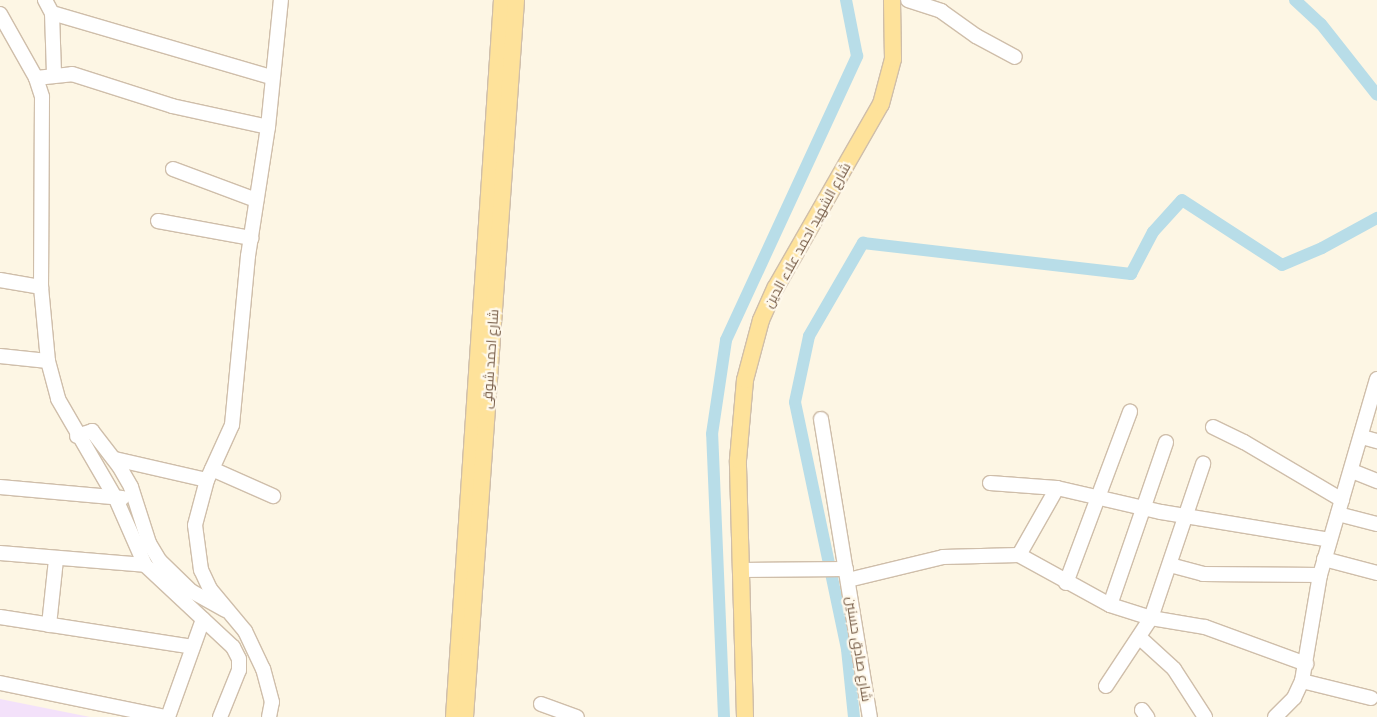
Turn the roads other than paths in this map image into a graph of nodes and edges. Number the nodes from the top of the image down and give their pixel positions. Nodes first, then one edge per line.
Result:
1 (45, 0) edge
2 (281, 0) edge
3 (502, 0) edge
4 (516, 0) edge
5 (892, 0) edge
6 (908, 0) edge
7 (52, 13) junction
8 (0, 14) edge
9 (1015, 57) dead end
10 (46, 76) junction
11 (271, 77) junction
12 (268, 127) junction
13 (173, 169) dead end
14 (256, 200) junction
15 (158, 221) dead end
16 (251, 238) junction
17 (0, 280) edge
18 (41, 288) junction
19 (0, 356) edge
20 (48, 361) junction
21 (1377, 379) edge
22 (1130, 412) dead end
23 (821, 419) dead end
24 (1213, 427) dead end
25 (78, 436) junction
26 (1362, 437) junction
27 (1377, 441) edge
28 (1166, 442) dead end
29 (115, 459) junction
30 (1203, 464) dead end
31 (1352, 471) junction
32 (210, 475) junction
33 (1377, 480) edge
34 (990, 483) dead end
35 (0, 487) edge
36 (1057, 488) junction
37 (135, 496) junction
38 (273, 496) dead end
39 (1099, 496) junction
40 (116, 499) junction
41 (1340, 507) junction
42 (1144, 508) junction
43 (1187, 517) junction
44 (1377, 524) edge
45 (1330, 540) junction
46 (0, 553) edge
47 (1019, 555) junction
48 (56, 558) junction
49 (1324, 559) junction
50 (145, 565) junction
51 (1170, 565) junction
52 (741, 570) junction
53 (1377, 572) edge
54 (844, 573) junction
55 (1320, 575) junction
56 (1066, 583) junction
57 (1110, 604) junction
58 (228, 611) junction
59 (0, 617) edge
60 (1151, 618) junction
61 (203, 619) junction
62 (49, 625) junction
63 (1139, 638) junction
64 (193, 647) junction
65 (1306, 664) junction
66 (1302, 681) junction
67 (0, 683) edge
68 (1106, 686) dead end
69 (1371, 698) dead end
70 (540, 704) dead end
71 (167, 717) edge
72 (220, 717) edge
73 (269, 717) edge
74 (454, 717) edge
75 (465, 717) edge
76 (577, 717) edge
77 (745, 717) edge
78 (870, 717) edge
79 (1205, 717) edge
80 (1275, 717) edge

1 - 7 street
2 - 11 street
3 - 74 main road, شارع احمد شوقى
4 - 75 main road, شارع احمد شوقى
5 - 52 main road, شارع الشهيد احمد علاء الدين
6 - 9 street
7 - 10 street
7 - 11 street
8 - 10 street
10 - 12 street
10 - 18 street
11 - 12 street
12 - 14 street
13 - 14 street
14 - 16 street
15 - 16 street
16 - 32 street
17 - 18 street
18 - 20 street
19 - 20 street
20 - 25 street
21 - 26 street
22 - 39 street
23 - 54 street, شارع صادق حسنين
24 - 41 street
25 - 29 street
25 - 40 street
26 - 27 street
26 - 31 street
28 - 42 street
29 - 32 street
29 - 37 street
30 - 43 street
31 - 33 street
31 - 41 street
32 - 38 street
32 - 58 street
34 - 36 street
35 - 40 street
36 - 39 street
36 - 47 street
37 - 40 street
37 - 58 street
39 - 42 street
39 - 56 street
40 - 50 street
41 - 44 street
41 - 45 street
42 - 43 street
42 - 57 street
43 - 45 street
43 - 51 street
45 - 49 street
46 - 48 street
47 - 54 street
47 - 56 street
48 - 50 street
48 - 62 street
49 - 53 street
49 - 55 street
50 - 61 street
51 - 55 street
51 - 60 street
52 - 54 street
52 - 77 main road, شارع الشهيد احمد علاء الدين
54 - 78 street, شارع صادق حسنين
55 - 65 street
56 - 57 street
57 - 60 street
58 - 73 street
59 - 62 street
60 - 63 street
60 - 65 street
61 - 64 street
61 - 72 street
62 - 64 street
63 - 68 street
63 - 79 street
64 - 71 street
65 - 66 street
66 - 69 street
66 - 80 street
67 - 71 street
70 - 76 street

